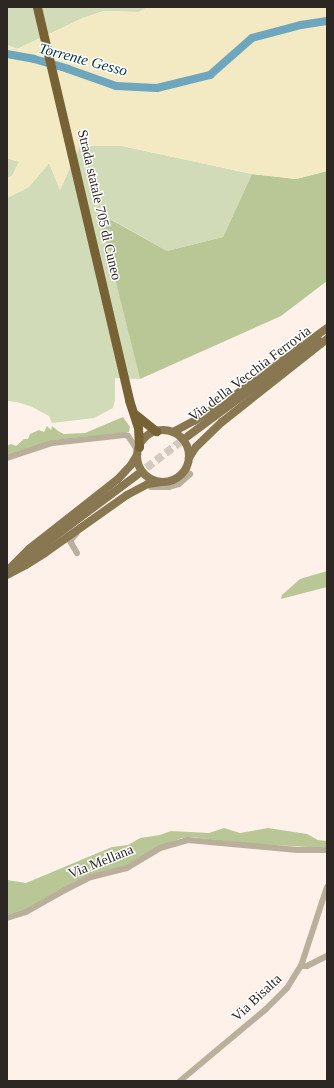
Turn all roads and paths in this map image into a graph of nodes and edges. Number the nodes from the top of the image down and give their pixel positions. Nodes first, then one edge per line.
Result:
1 (37, 7) edge
2 (327, 328) edge
3 (327, 333) edge
4 (327, 339) edge
5 (132, 410) junction
6 (156, 431) junction
7 (172, 432) junction
8 (188, 436) tunnel mouth
9 (138, 451) junction
10 (7, 458) edge
11 (189, 458) junction
12 (185, 470) junction
13 (137, 475) tunnel mouth
14 (162, 482) junction
15 (77, 553) dead end
16 (7, 573) edge
17 (327, 850) edge
18 (327, 887) edge
19 (7, 918) edge
20 (327, 956) edge
21 (301, 966) junction
22 (180, 1081) edge

1 - 5 highway, Strada statale 705 di Cuneo
2 - 7 main road
3 - 8 main road, Via della Vecchia Ferrovia
4 - 11 main road
5 - 6 highway
5 - 9 highway, Strada statale 705 di Cuneo
6 - 7 main road
6 - 9 main road
7 - 11 main road
9 - 10 street
9 - 14 main road
9 - 16 main road
11 - 12 main road
12 - 14 main road
12 - 15 street
13 - 16 main road
14 - 16 main road
17 - 19 street, Via Mellana
18 - 21 street, Via Bisalta
20 - 21 street
21 - 22 street, Via Bisalta

